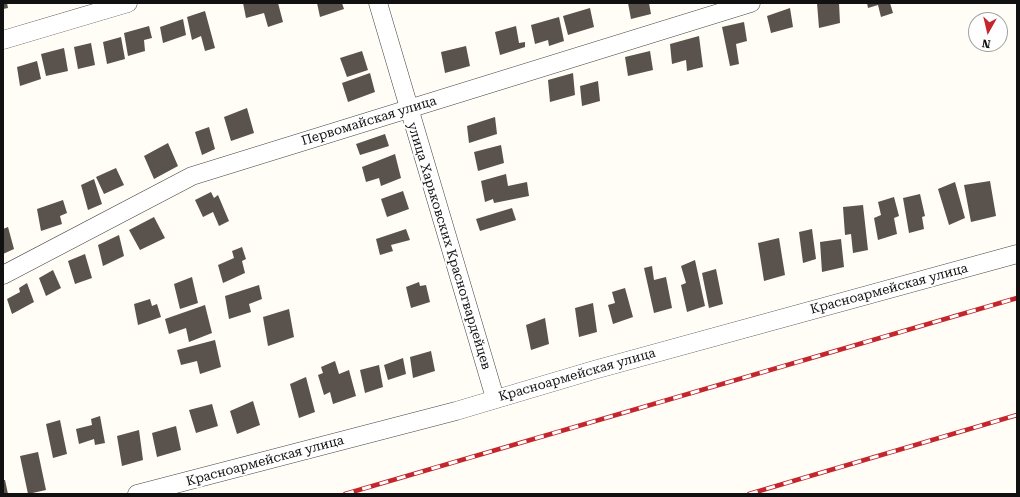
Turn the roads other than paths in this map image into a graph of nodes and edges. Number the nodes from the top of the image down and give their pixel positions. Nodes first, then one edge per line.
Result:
1 (128, 3) edge
2 (378, 3) edge
3 (751, 3) edge
4 (3, 40) edge
5 (408, 109) junction
6 (1017, 254) edge
7 (3, 275) edge
8 (495, 398) junction
9 (137, 494) edge

1 - 4 street
2 - 5 street, улица Харьковских Красногвардейцев
3 - 5 street, Первомайская улица
5 - 7 street, Первомайская улица
5 - 8 street, улица Харьковских Красногвардейцев
6 - 8 street, Красноармейская улица
8 - 9 street, Красноармейская улица

